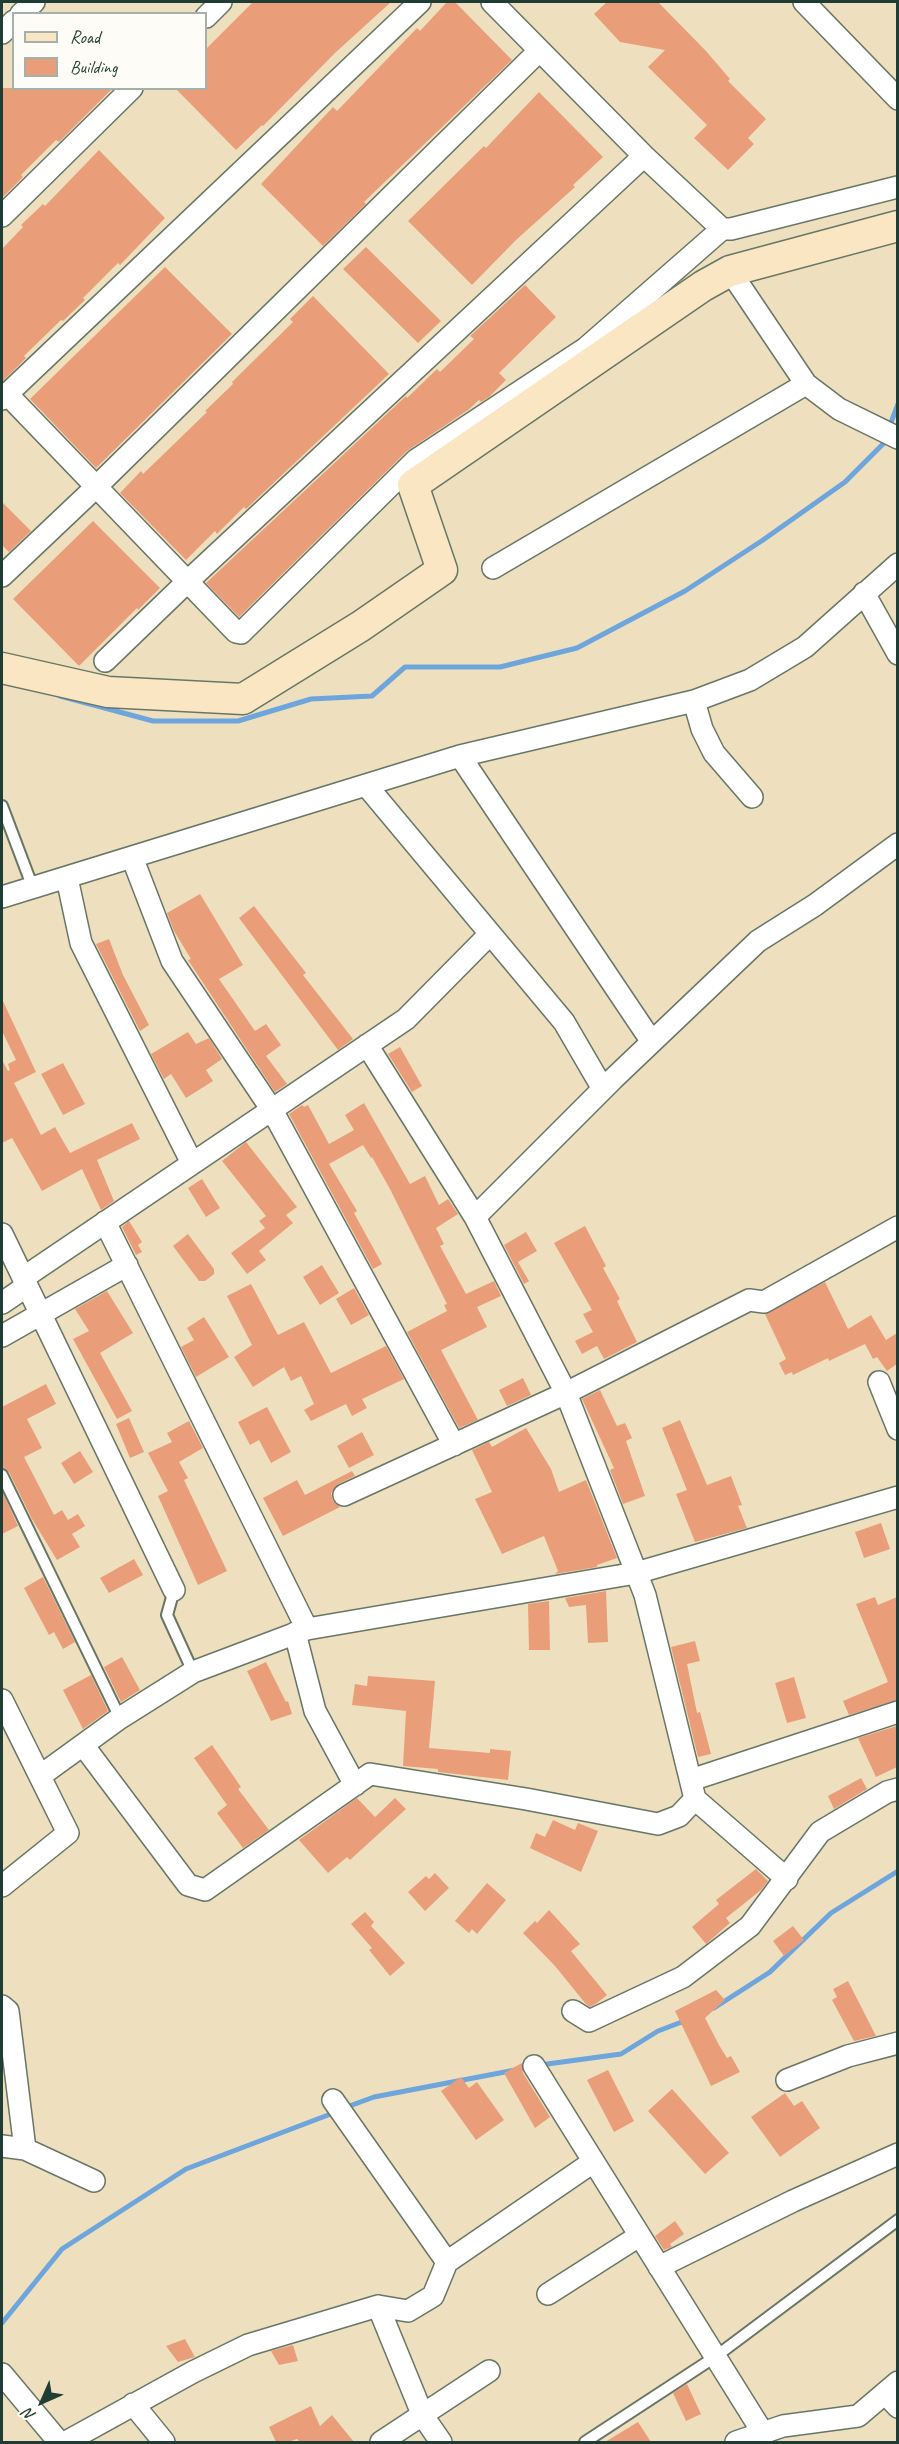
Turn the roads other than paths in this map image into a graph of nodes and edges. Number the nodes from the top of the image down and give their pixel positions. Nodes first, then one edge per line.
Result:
1 (221, 2) edge
2 (420, 2) edge
3 (492, 2) edge
4 (804, 2) edge
5 (207, 16) edge
6 (539, 51) junction
7 (130, 90) edge
8 (897, 99) edge
9 (644, 156) junction
10 (897, 187) edge
11 (2, 216) edge
12 (897, 226) edge
13 (723, 229) junction
14 (730, 271) junction
15 (806, 384) junction
16 (4, 396) edge
17 (897, 438) edge
18 (96, 487) junction
19 (897, 564) edge
20 (493, 568) dead end
21 (2, 576) edge
22 (188, 581) junction
23 (864, 593) junction
24 (897, 654) edge
25 (105, 661) dead end
26 (2, 668) edge
27 (694, 701) junction
28 (460, 756) junction
29 (366, 785) junction
30 (752, 797) dead end
31 (2, 806) edge
32 (897, 844) edge
33 (132, 857) junction
34 (67, 878) junction
35 (33, 888) junction
36 (2, 897) edge
37 (490, 934) junction
38 (652, 1042) junction
39 (368, 1045) junction
40 (603, 1089) junction
41 (272, 1110) junction
42 (192, 1163) junction
43 (475, 1217) junction
44 (105, 1222) junction
45 (897, 1227) edge
46 (2, 1234) edge
47 (127, 1265) junction
48 (25, 1282) junction
49 (2, 1303) edge
50 (41, 1313) junction
51 (2, 1336) edge
52 (879, 1382) dead end
53 (566, 1393) junction
54 (897, 1429) edge
55 (454, 1445) junction
56 (2, 1475) edge
57 (344, 1495) dead end
58 (897, 1497) edge
59 (636, 1573) junction
60 (174, 1590) joint
61 (301, 1631) junction
62 (193, 1672) junction
63 (2, 1700) edge
64 (897, 1712) edge
65 (120, 1718) junction
66 (83, 1745) junction
67 (39, 1776) junction
68 (355, 1785) junction
69 (693, 1789) junction
70 (897, 1789) edge
71 (787, 1879) junction
72 (2, 1886) edge
73 (2, 2006) edge
74 (573, 2011) dead end
75 (897, 2043) edge
76 (534, 2066) dead end
77 (787, 2080) dead end
78 (333, 2100) dead end
79 (2, 2146) edge
80 (25, 2149) junction
81 (897, 2154) edge
82 (593, 2162) junction
83 (94, 2181) dead end
84 (897, 2220) edge
85 (639, 2236) junction
86 (447, 2262) junction
87 (659, 2267) junction
88 (548, 2294) dead end
89 (378, 2306) junction
90 (715, 2357) junction
91 (489, 2371) dead end
92 (2, 2374) edge
93 (893, 2394) edge
94 (133, 2404) junction
95 (423, 2416) junction
96 (763, 2433) junction
97 (59, 2442) edge
98 (66, 2442) edge
99 (164, 2442) edge
100 (381, 2442) edge
101 (441, 2442) edge
102 (585, 2442) edge
103 (736, 2442) edge

1 - 5 street
2 - 16 street
3 - 6 street
4 - 8 street
6 - 9 street
6 - 18 street
7 - 11 street
9 - 13 street
9 - 22 street
10 - 13 street
12 - 14 street
13 - 22 street
14 - 15 street
14 - 26 street
15 - 17 street
15 - 20 street
16 - 18 street
18 - 21 street
18 - 22 street
19 - 23 street
22 - 25 street
23 - 24 street
23 - 27 street
27 - 28 street
27 - 30 street
28 - 29 street
28 - 38 street
29 - 33 street
29 - 37 street
31 - 35 lane
32 - 38 street
33 - 34 street
33 - 41 street
34 - 35 street
34 - 42 street
35 - 36 street
37 - 39 street
37 - 40 street
38 - 40 street
39 - 41 street
39 - 43 street
40 - 43 street
41 - 42 street
41 - 55 street
42 - 44 street
43 - 53 street
44 - 47 street
44 - 48 street
45 - 53 street
46 - 48 street
47 - 50 street
47 - 61 street
48 - 49 street
48 - 50 street
50 - 51 street
50 - 60 street
52 - 54 street
53 - 55 street
53 - 59 street
55 - 57 street
56 - 65 lane
58 - 59 street
59 - 61 street
59 - 69 street
60 - 62 lane
61 - 62 street
61 - 68 street
62 - 65 street
63 - 67 street
64 - 69 street
65 - 66 street
66 - 67 street
66 - 68 street
67 - 72 street
68 - 69 street
69 - 71 street
70 - 71 street
71 - 74 street
73 - 80 street
75 - 77 street
76 - 82 street
78 - 86 street
79 - 80 street
80 - 83 street
81 - 87 street
82 - 85 street
82 - 86 street
84 - 90 lane
85 - 87 street
85 - 88 street
86 - 89 street
87 - 90 street
89 - 94 street
89 - 95 street
90 - 96 street
90 - 102 lane
91 - 95 street
92 - 97 street
93 - 96 street
94 - 98 street
94 - 99 street
95 - 100 street
95 - 101 street
96 - 103 street

